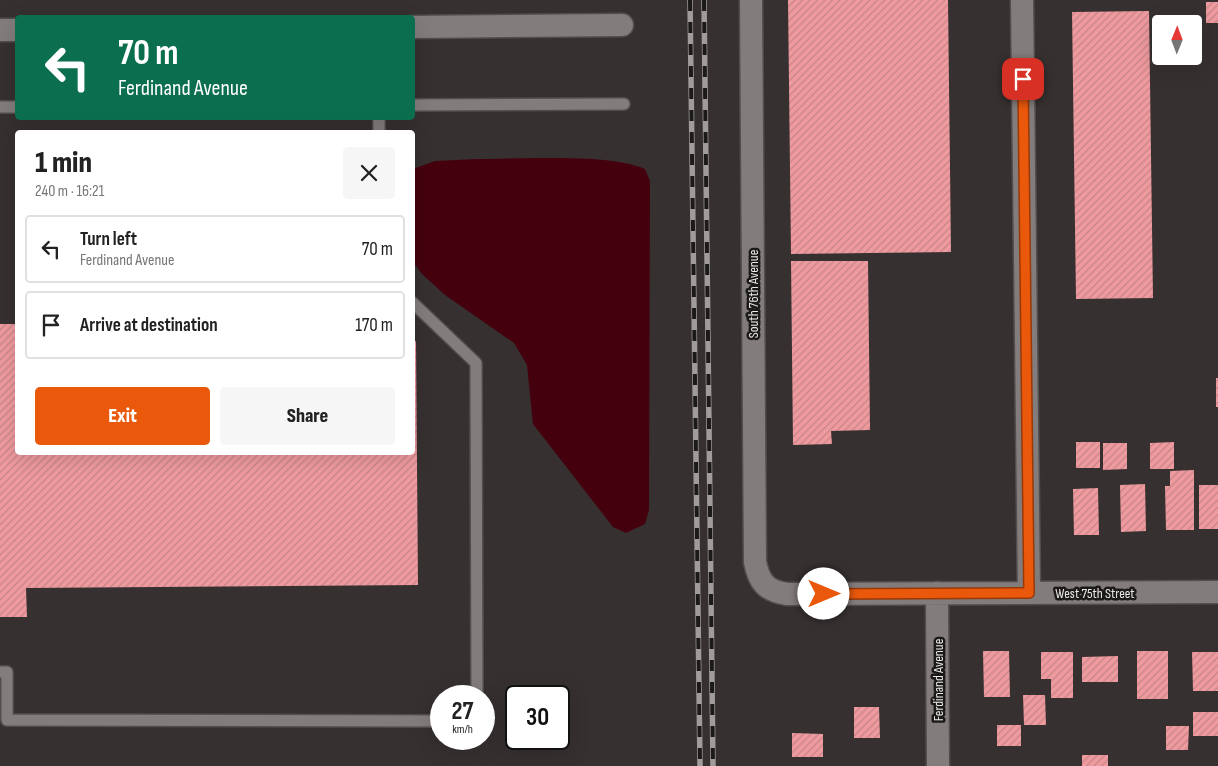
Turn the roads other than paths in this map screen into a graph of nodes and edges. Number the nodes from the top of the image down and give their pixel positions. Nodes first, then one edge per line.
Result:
1 (751, 0) edge
2 (1022, 0) edge
3 (622, 25) dead end
4 (415, 27) edge
5 (0, 30) edge
6 (15, 30) edge
7 (624, 104) dead end
8 (415, 105) edge
9 (0, 107) edge
10 (15, 107) edge
11 (415, 305) edge
12 (764, 586) joint
13 (1218, 592) edge
14 (937, 593) junction
15 (1029, 593) junction
16 (0, 672) edge
17 (477, 685) edge
18 (430, 722) edge
19 (938, 766) edge

1 - 12 street, South 76th Avenue
2 - 15 street
3 - 4 street
5 - 6 street
7 - 8 lane
9 - 10 lane
11 - 17 lane
12 - 14 street, West 75th Street
13 - 15 street, West 75th Street
14 - 15 street, West 75th Street
14 - 19 street, Ferdinand Avenue
16 - 18 lane

